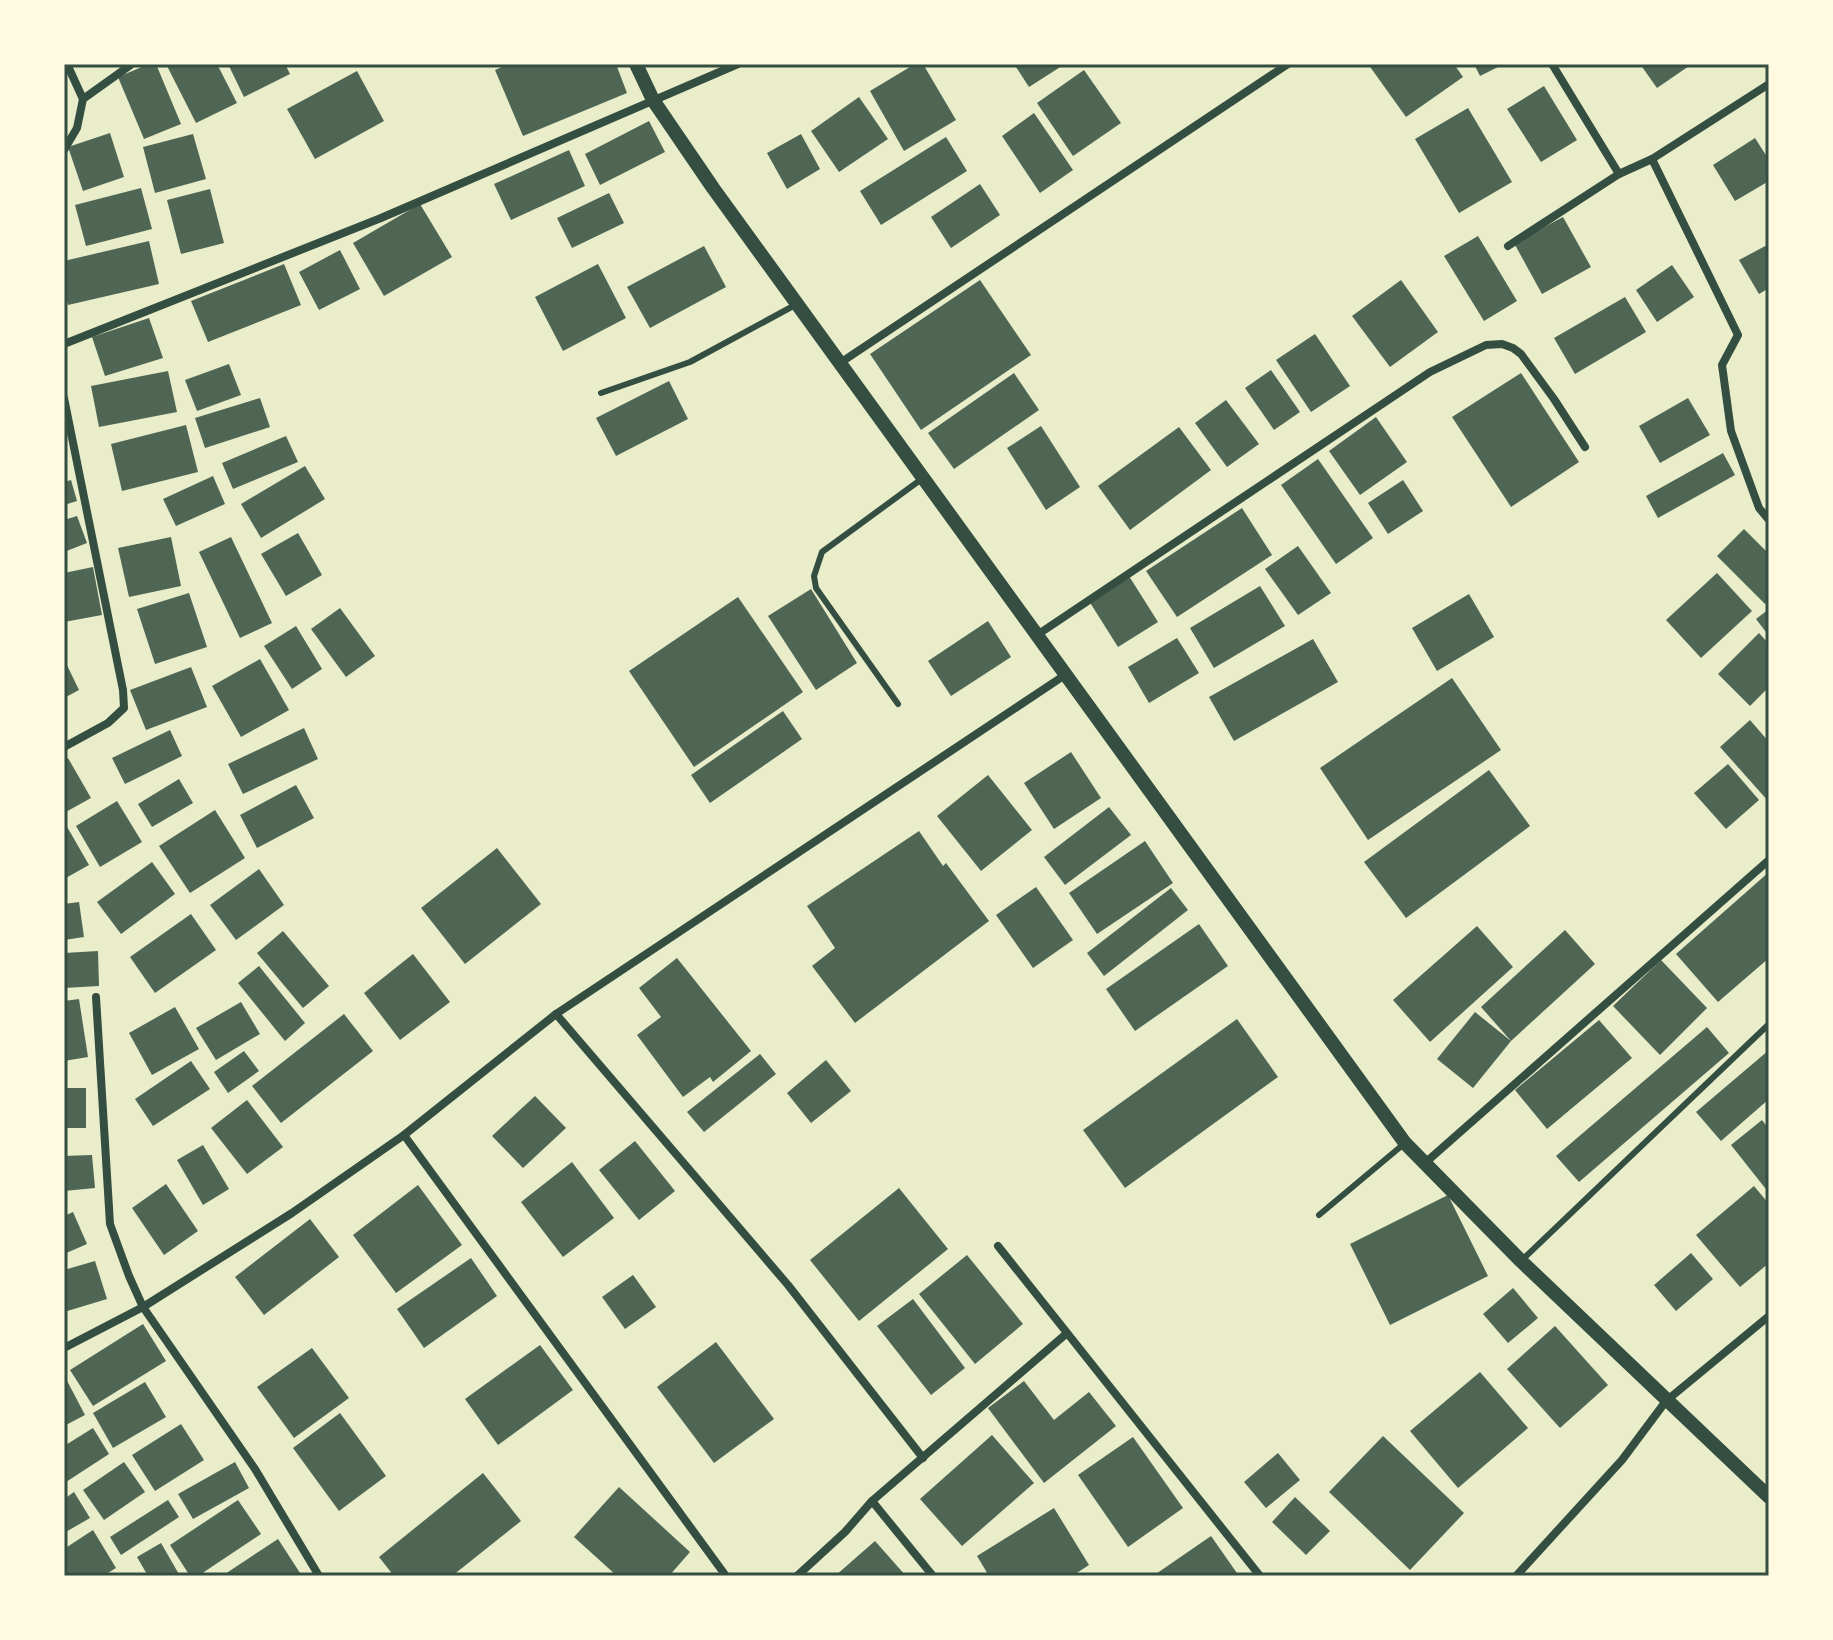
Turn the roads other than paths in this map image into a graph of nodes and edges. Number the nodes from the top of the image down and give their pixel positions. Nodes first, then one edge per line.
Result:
1 (67, 64) edge
2 (132, 64) edge
3 (636, 64) edge
4 (738, 64) edge
5 (1288, 64) edge
6 (1552, 64) edge
7 (1769, 84) edge
8 (83, 99) junction
9 (653, 100) junction
10 (64, 150) edge
11 (1652, 159) junction
12 (1619, 174) junction
13 (1508, 246) dead end
14 (797, 304) junction
15 (64, 344) edge
16 (840, 363) junction
17 (601, 393) dead end
18 (64, 398) edge
19 (66, 417) edge
20 (1585, 447) dead end
21 (923, 478) junction
22 (1769, 520) edge
23 (1037, 635) junction
24 (1065, 675) junction
25 (898, 704) dead end
26 (64, 747) edge
27 (1769, 860) edge
28 (96, 997) dead end
29 (556, 1014) junction
30 (1769, 1024) edge
31 (404, 1135) junction
32 (1405, 1143) junction
33 (1425, 1163) junction
34 (1319, 1215) dead end
35 (998, 1246) dead end
36 (1521, 1261) junction
37 (143, 1307) junction
38 (1769, 1316) edge
39 (1066, 1334) junction
40 (64, 1348) edge
41 (1666, 1401) junction
42 (923, 1458) junction
43 (1769, 1497) edge
44 (872, 1501) junction
45 (319, 1576) edge
46 (726, 1576) edge
47 (797, 1576) edge
48 (933, 1576) edge
49 (1260, 1576) edge
50 (1516, 1576) edge

1 - 8 street
2 - 8 street
3 - 9 street
4 - 9 street
5 - 16 street
6 - 12 street
7 - 11 street
8 - 10 street
9 - 14 street
9 - 15 street
11 - 12 street
11 - 22 street
12 - 13 street
14 - 16 street
14 - 17 lane
16 - 21 street
18 - 19 street
19 - 26 street
20 - 23 street
21 - 23 street
21 - 25 lane
23 - 24 street
24 - 29 street
24 - 32 street
27 - 33 street
28 - 37 street
29 - 31 street
29 - 42 street
30 - 36 lane
31 - 37 street
31 - 46 street
32 - 33 street
32 - 34 lane
33 - 36 street
35 - 39 street
36 - 41 street
37 - 40 street
37 - 45 street
38 - 41 street
39 - 42 street
39 - 49 street
41 - 43 street
41 - 50 street
42 - 44 street
44 - 47 street
44 - 48 street

